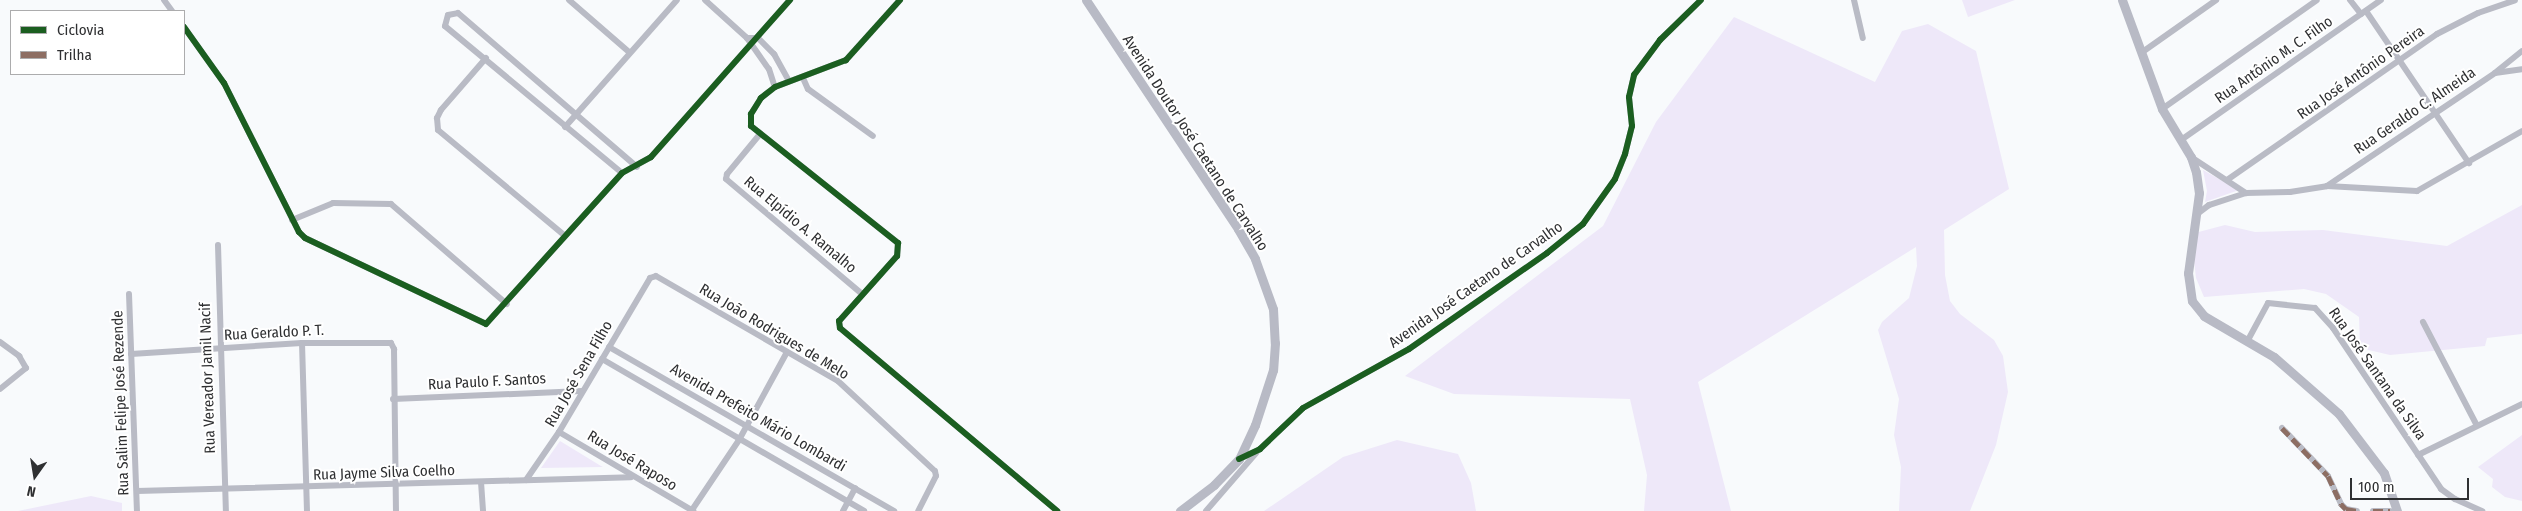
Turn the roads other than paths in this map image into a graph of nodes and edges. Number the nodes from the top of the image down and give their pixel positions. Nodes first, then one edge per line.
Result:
1 (569, 0) edge
2 (677, 0) edge
3 (705, 0) edge
4 (790, 0) edge
5 (900, 0) edge
6 (1086, 0) edge
7 (1701, 0) edge
8 (1854, 0) edge
9 (2122, 0) edge
10 (2216, 0) edge
11 (2316, 0) edge
12 (2350, 0) edge
13 (2381, 0) edge
14 (2516, 0) edge
15 (2370, 3) edge
16 (2363, 12) junction
17 (185, 28) edge
18 (747, 38) junction
19 (758, 38) junction
20 (1863, 38) dead end
21 (751, 46) junction
22 (2522, 51) edge
23 (629, 52) junction
24 (2141, 54) junction
25 (486, 58) junction
26 (2399, 60) junction
27 (2522, 70) edge
28 (2494, 73) junction
29 (803, 78) junction
30 (789, 81) junction
31 (775, 87) junction
32 (2162, 109) junction
33 (2433, 112) junction
34 (575, 115) junction
35 (565, 127) junction
36 (2522, 131) edge
37 (760, 134) junction
38 (873, 136) dead end
39 (2181, 140) junction
40 (2191, 157) junction
41 (2469, 163) junction
42 (637, 167) junction
43 (622, 173) junction
44 (2227, 180) junction
45 (2327, 186) junction
46 (2246, 193) junction
47 (2197, 214) junction
48 (292, 220) junction
49 (565, 236) junction
50 (218, 245) dead end
51 (650, 278) joint
52 (129, 294) dead end
53 (862, 294) junction
54 (507, 304) junction
55 (2423, 322) dead end
56 (2248, 340) junction
57 (0, 342) edge
58 (302, 343) junction
59 (609, 347) junction
60 (219, 349) junction
61 (787, 352) junction
62 (131, 354) junction
63 (602, 359) junction
64 (0, 389) edge
65 (582, 391) junction
66 (393, 399) junction
67 (2522, 404) edge
68 (2476, 424) junction
69 (746, 426) junction
70 (2282, 428) dead end
71 (559, 432) junction
72 (739, 440) junction
73 (1260, 448) junction
74 (2418, 454) junction
75 (1238, 458) junction
76 (631, 477) junction
77 (526, 480) junction
78 (481, 482) junction
79 (394, 485) junction
80 (855, 488) junction
81 (306, 489) junction
82 (137, 491) junction
83 (225, 491) junction
84 (848, 502) junction
85 (137, 511) edge
86 (226, 511) edge
87 (307, 511) edge
88 (396, 511) edge
89 (483, 511) edge
90 (692, 511) edge
91 (844, 511) edge
92 (864, 511) edge
93 (894, 511) edge
94 (918, 511) edge
95 (1057, 511) edge
96 (1180, 511) edge
97 (1206, 511) edge
98 (2358, 511) edge
99 (2373, 511) edge
100 (2390, 511) edge
101 (2397, 511) edge
102 (2482, 511) edge

1 - 23 street
2 - 23 street
3 - 18 street
4 - 19 street
5 - 29 street
6 - 75 main road, Avenida Doutor José Caetano de Carvalho
7 - 73 street, Avenida José Caetano de Carvalho
8 - 20 street
9 - 24 main road
10 - 24 street
11 - 32 street
12 - 16 street
13 - 15 street, Rua Antônio M. C. Filho
14 - 26 street, Rua José Antônio Pereira
15 - 16 street, Rua Antônio M. C. Filho
16 - 26 street
16 - 39 street, Rua Antônio M. C. Filho
17 - 48 street
18 - 19 street
18 - 21 street
19 - 21 street
19 - 30 street
21 - 31 street
21 - 42 street
22 - 28 street
23 - 34 street
24 - 32 main road
25 - 34 street
25 - 35 street
25 - 49 street
26 - 33 street
26 - 44 street, Rua José Antônio Pereira
27 - 28 street, Rua Geraldo C. Almeida
28 - 33 street, Rua Geraldo C. Almeida
29 - 30 street
29 - 38 street
30 - 31 street
31 - 37 street
32 - 39 main road
33 - 41 street
33 - 45 street, Rua Geraldo C. Almeida
34 - 35 street
34 - 42 street
35 - 43 street
36 - 41 street
37 - 53 street, Rua Elpídio A. Ramalho
37 - 53 street
39 - 40 main road
40 - 44 street
40 - 47 main road
41 - 45 street
42 - 43 street
43 - 49 street
44 - 46 street
45 - 46 street
46 - 47 street
47 - 56 main road
48 - 54 street
48 - 54 street
49 - 54 street
50 - 60 street, Rua Vereador Jamil Nacif
51 - 59 street, Rua José Sena Filho
51 - 61 street, Rua João Rodrigues de Melo
52 - 62 street, Rua Salim Felipe José Rezende
53 - 95 street
55 - 68 street
56 - 74 street, Rua José Santana da Silva
56 - 101 main road
57 - 64 street
58 - 60 street, Rua Geraldo P. T.
58 - 66 street, Rua Geraldo P. T.
58 - 81 street
59 - 63 street, Rua José Sena Filho
59 - 69 street, Avenida Prefeito Mário Lombardi
60 - 62 street, Rua Geraldo P. T.
60 - 83 street, Rua Vereador Jamil Nacif
61 - 69 street
61 - 94 street, Rua João Rodrigues de Melo
62 - 82 street, Rua Salim Felipe José Rezende
63 - 65 street, Rua José Sena Filho
63 - 72 street, Avenida Prefeito Mário Lombardi
65 - 66 street, Rua Paulo F. Santos
65 - 71 street, Rua José Sena Filho
66 - 79 street
67 - 68 street
68 - 74 street
69 - 72 street
69 - 80 street, Avenida Prefeito Mário Lombardi
70 - 98 street
71 - 76 street, Rua José Raposo
71 - 77 street, Rua José Sena Filho
72 - 84 street, Avenida Prefeito Mário Lombardi
72 - 90 street
73 - 75 street, Avenida José Caetano de Carvalho
73 - 97 street
74 - 102 street, Rua José Santana da Silva
75 - 96 main road, Avenida Doutor José Caetano de Carvalho
76 - 77 street, Rua Jayme Silva Coelho
76 - 90 street, Rua José Raposo
77 - 78 street, Rua Jayme Silva Coelho
78 - 79 street, Rua Jayme Silva Coelho
78 - 89 street
79 - 81 street, Rua Jayme Silva Coelho
79 - 88 street
80 - 84 street
80 - 93 street, Avenida Prefeito Mário Lombardi
81 - 83 street, Rua Jayme Silva Coelho
81 - 87 street
82 - 83 street, Rua Jayme Silva Coelho
82 - 85 street, Rua Salim Felipe José Rezende
83 - 86 street, Rua Vereador Jamil Nacif
84 - 91 street
84 - 92 street, Avenida Prefeito Mário Lombardi
99 - 100 street

